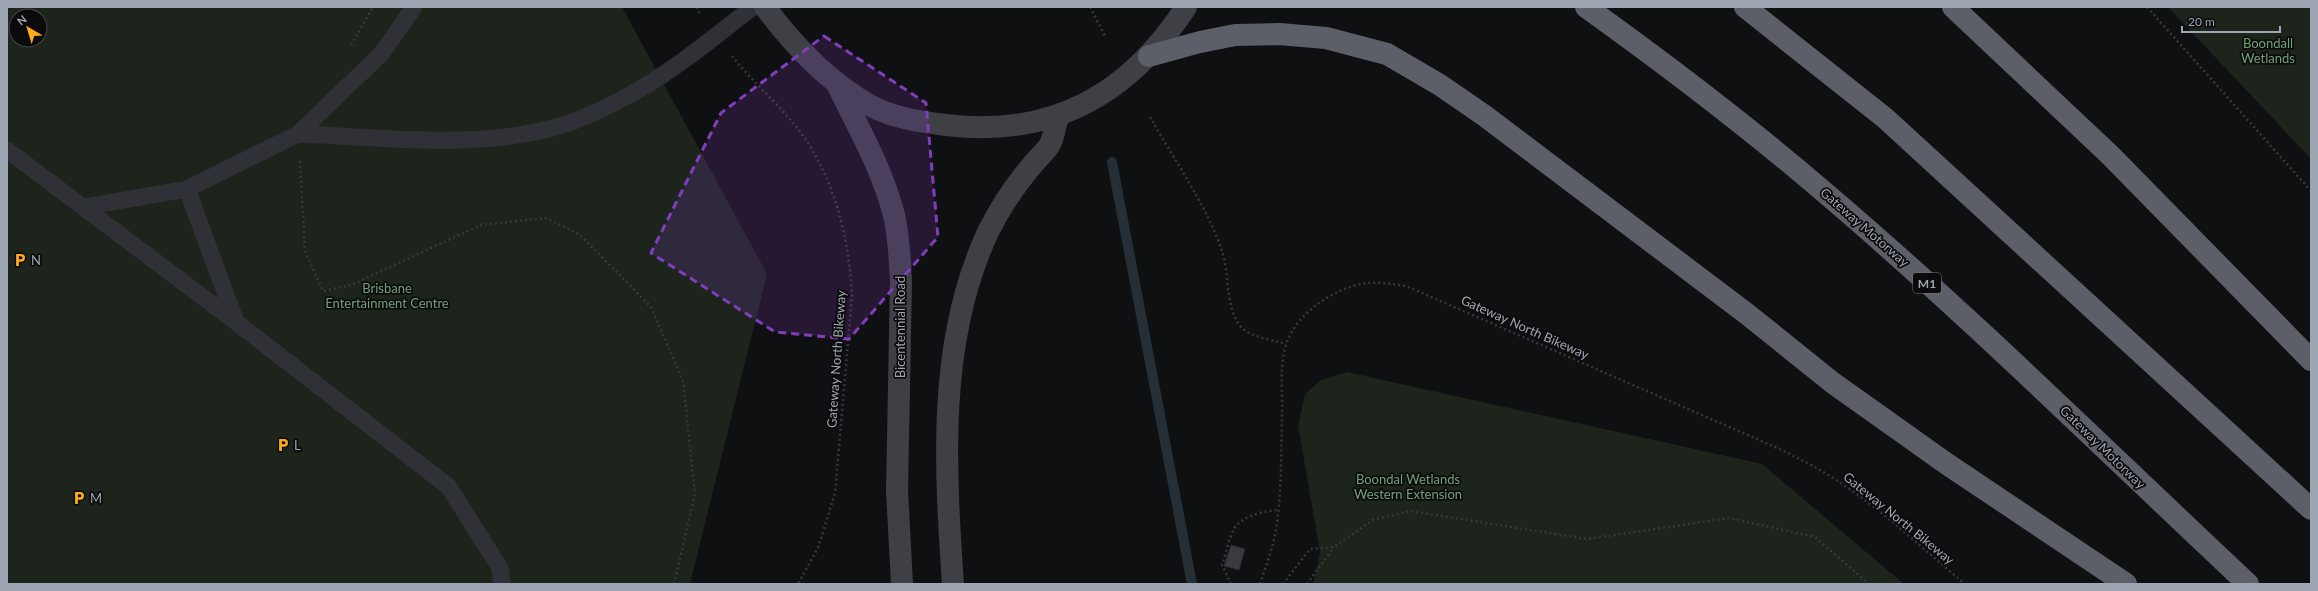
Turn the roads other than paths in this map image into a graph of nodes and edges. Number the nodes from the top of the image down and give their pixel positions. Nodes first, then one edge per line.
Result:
1 (414, 7) edge
2 (753, 7) edge
3 (765, 7) edge
4 (1186, 7) edge
5 (1586, 7) edge
6 (1745, 7) edge
7 (1953, 7) edge
8 (1149, 56) junction
9 (836, 82) junction
10 (1058, 117) junction
11 (298, 134) junction
12 (7, 150) edge
13 (186, 189) junction
14 (84, 207) junction
15 (236, 322) junction
16 (2311, 360) edge
17 (2311, 510) edge
18 (502, 584) edge
19 (902, 584) edge
20 (953, 584) edge
21 (2126, 584) edge
22 (2248, 584) edge

1 - 11 lane
2 - 11 lane
3 - 9 main road
4 - 8 main road
5 - 22 highway, Gateway Motorway / M1
6 - 17 highway
7 - 16 highway
8 - 10 main road
8 - 21 highway
9 - 10 main road
9 - 19 main road, Bicentennial Road
10 - 20 main road
11 - 13 lane
12 - 14 lane
13 - 14 lane
13 - 15 lane
14 - 15 lane
15 - 18 lane

